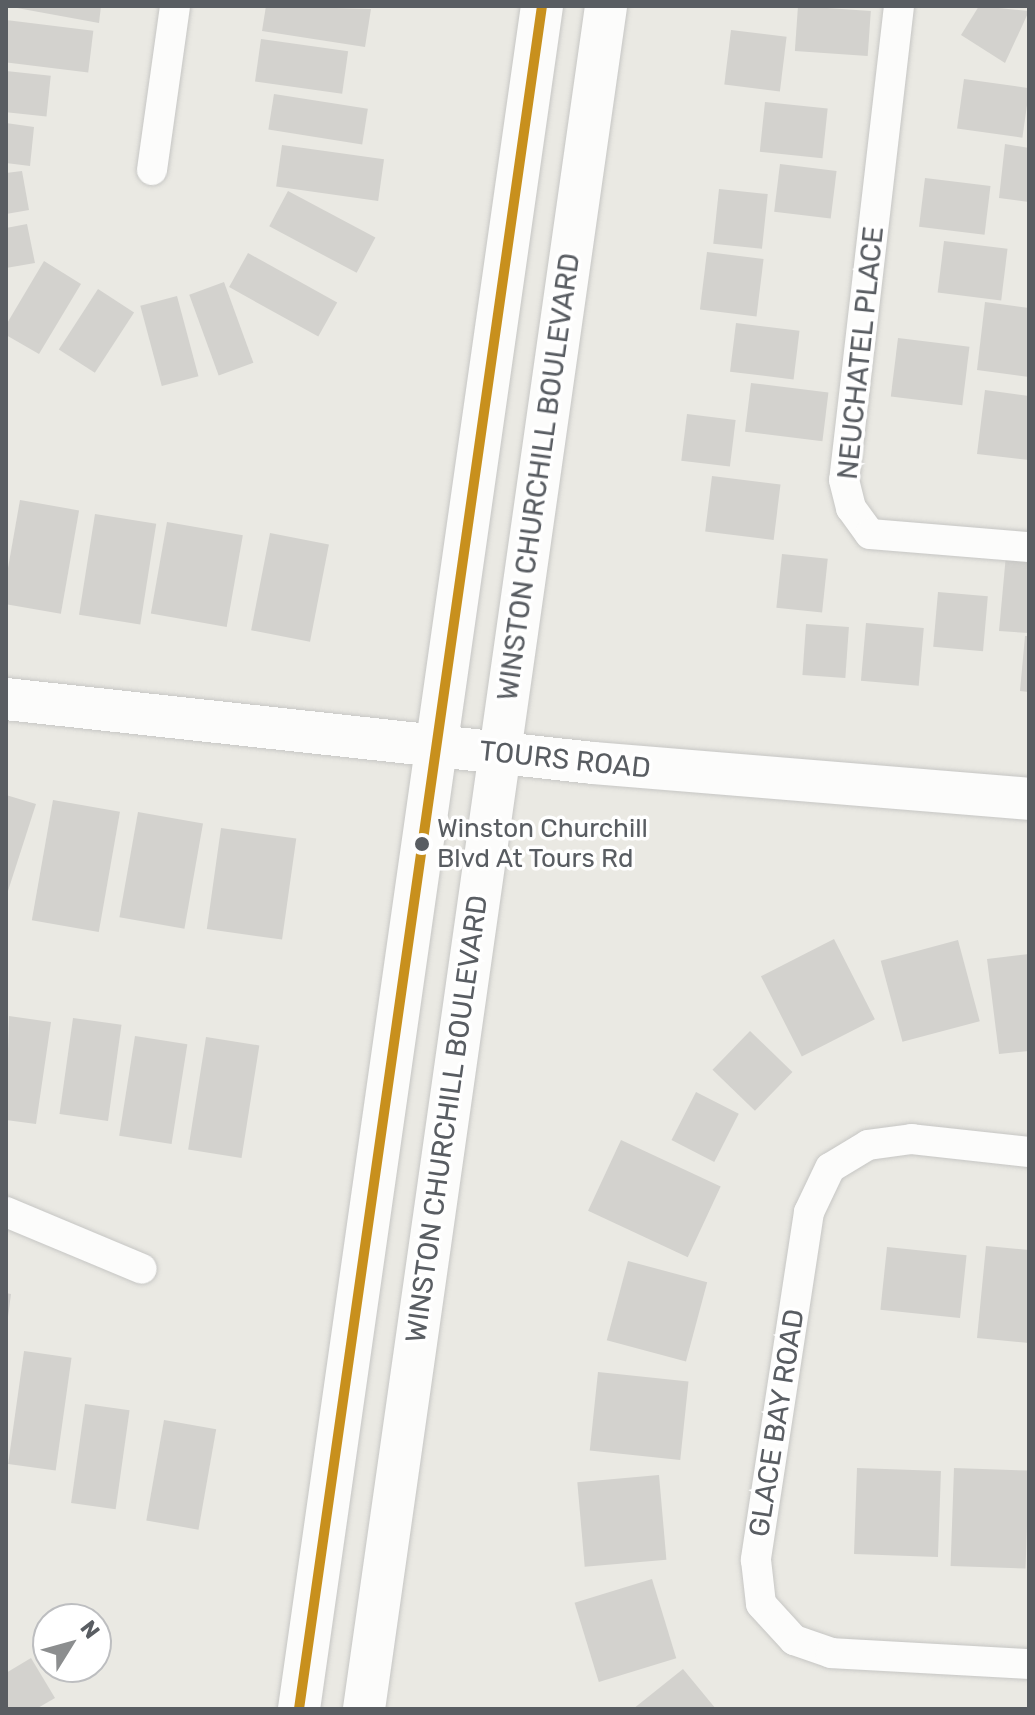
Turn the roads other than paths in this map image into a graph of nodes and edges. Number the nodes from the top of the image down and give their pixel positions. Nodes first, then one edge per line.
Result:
1 (175, 6) edge
2 (542, 6) edge
3 (606, 6) edge
4 (899, 6) edge
5 (152, 170) dead end
6 (1029, 547) edge
7 (6, 699) edge
8 (436, 747) junction
9 (500, 754) junction
10 (1029, 799) edge
11 (1029, 1152) edge
12 (6, 1212) edge
13 (142, 1269) dead end
14 (1029, 1664) edge
15 (299, 1709) edge
16 (364, 1709) edge

1 - 5 street
2 - 8 main road
3 - 9 main road, WINSTON CHURCHILL BOULEVARD
4 - 6 street, NEUCHATEL PLACE
7 - 8 main road, TOURS ROAD
8 - 9 main road, TOURS ROAD
8 - 15 main road
9 - 10 main road, TOURS ROAD
9 - 16 main road, WINSTON CHURCHILL BOULEVARD
11 - 14 street, GLACE BAY ROAD
12 - 13 street

